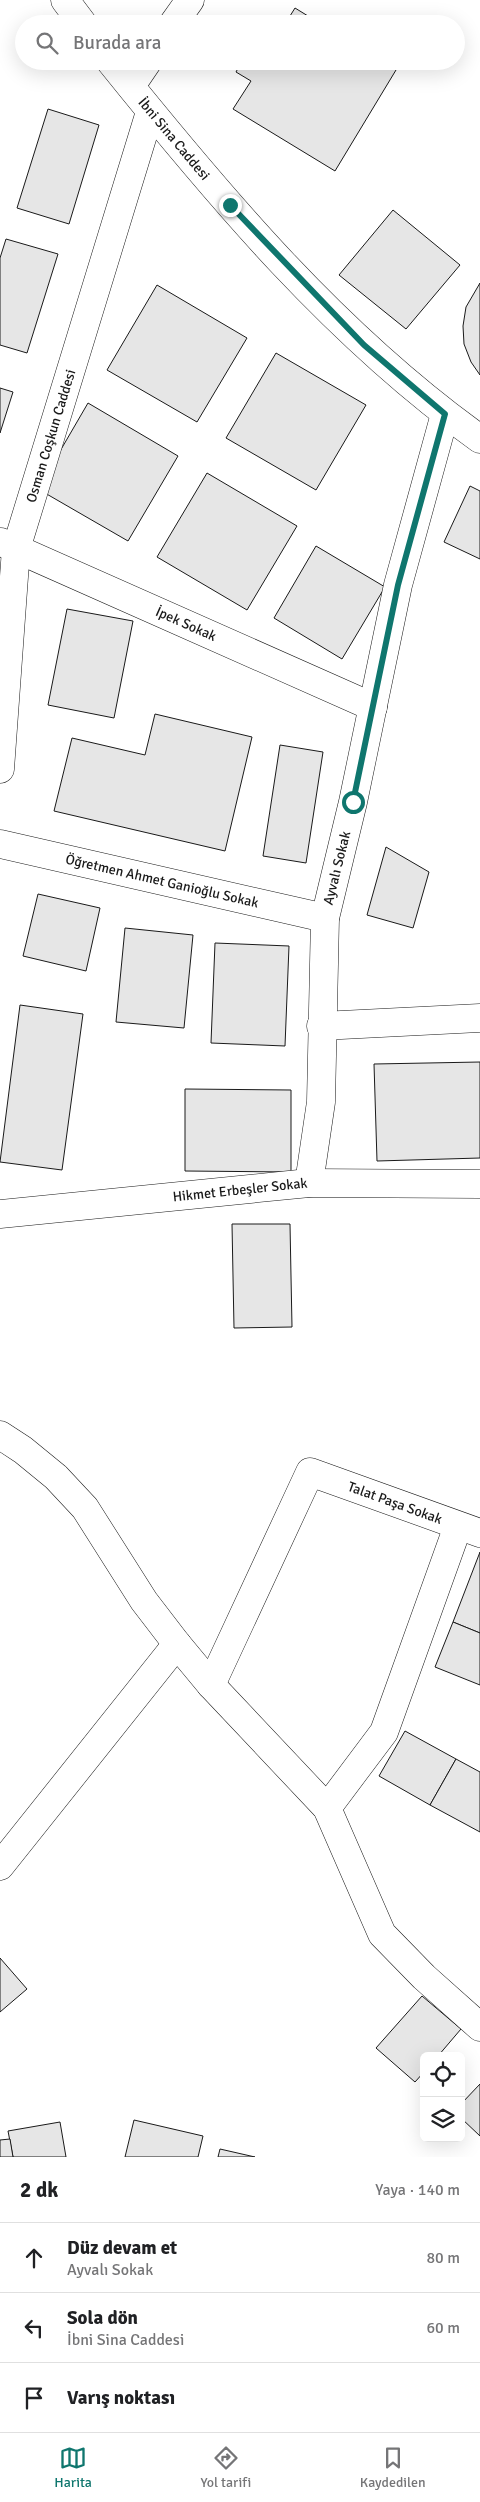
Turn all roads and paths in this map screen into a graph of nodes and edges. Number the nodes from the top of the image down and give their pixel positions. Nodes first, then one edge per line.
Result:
1 (65, 0) edge
2 (190, 0) edge
3 (76, 15) edge
4 (179, 15) edge
5 (118, 70) edge
6 (142, 70) edge
7 (131, 86) junction
8 (150, 112) junction
9 (445, 414) junction
10 (480, 439) edge
11 (8, 545) edge
12 (373, 707) junction
13 (0, 769) edge
14 (0, 844) edge
15 (325, 918) junction
16 (480, 1018) edge
17 (321, 1026) junction
18 (309, 1183) junction
19 (480, 1184) edge
20 (0, 1214) edge
21 (0, 1434) edge
22 (469, 1530) edge
23 (177, 1644) junction
24 (211, 1685) junction
25 (327, 1808) junction
26 (0, 1866) edge
27 (480, 2027) edge

1 - 3 street
2 - 4 street
5 - 7 street, İbni Sina Caddesi
6 - 7 street
7 - 8 street, İbni Sina Caddesi
8 - 9 street, İbni Sina Caddesi
8 - 11 street, Osman Coşkun Caddesi
9 - 10 street, İbni Sina Caddesi
9 - 12 street, Ayvalı Sokak
11 - 12 street, İpek Sokak
11 - 13 street, Osman Coşkun Caddesi
12 - 15 street, Ayvalı Sokak
14 - 15 street, Öğretmen Ahmet Ganioğlu Sokak
15 - 17 street, Ayvalı Sokak
16 - 17 street
17 - 18 street, Ayvalı Sokak
18 - 19 street, Hikmet Erbeşler Sokak
18 - 20 street, Hikmet Erbeşler Sokak
21 - 23 street
22 - 24 street, Talat Paşa Sokak
22 - 25 street
23 - 24 street
23 - 26 street
24 - 25 street
25 - 27 street

